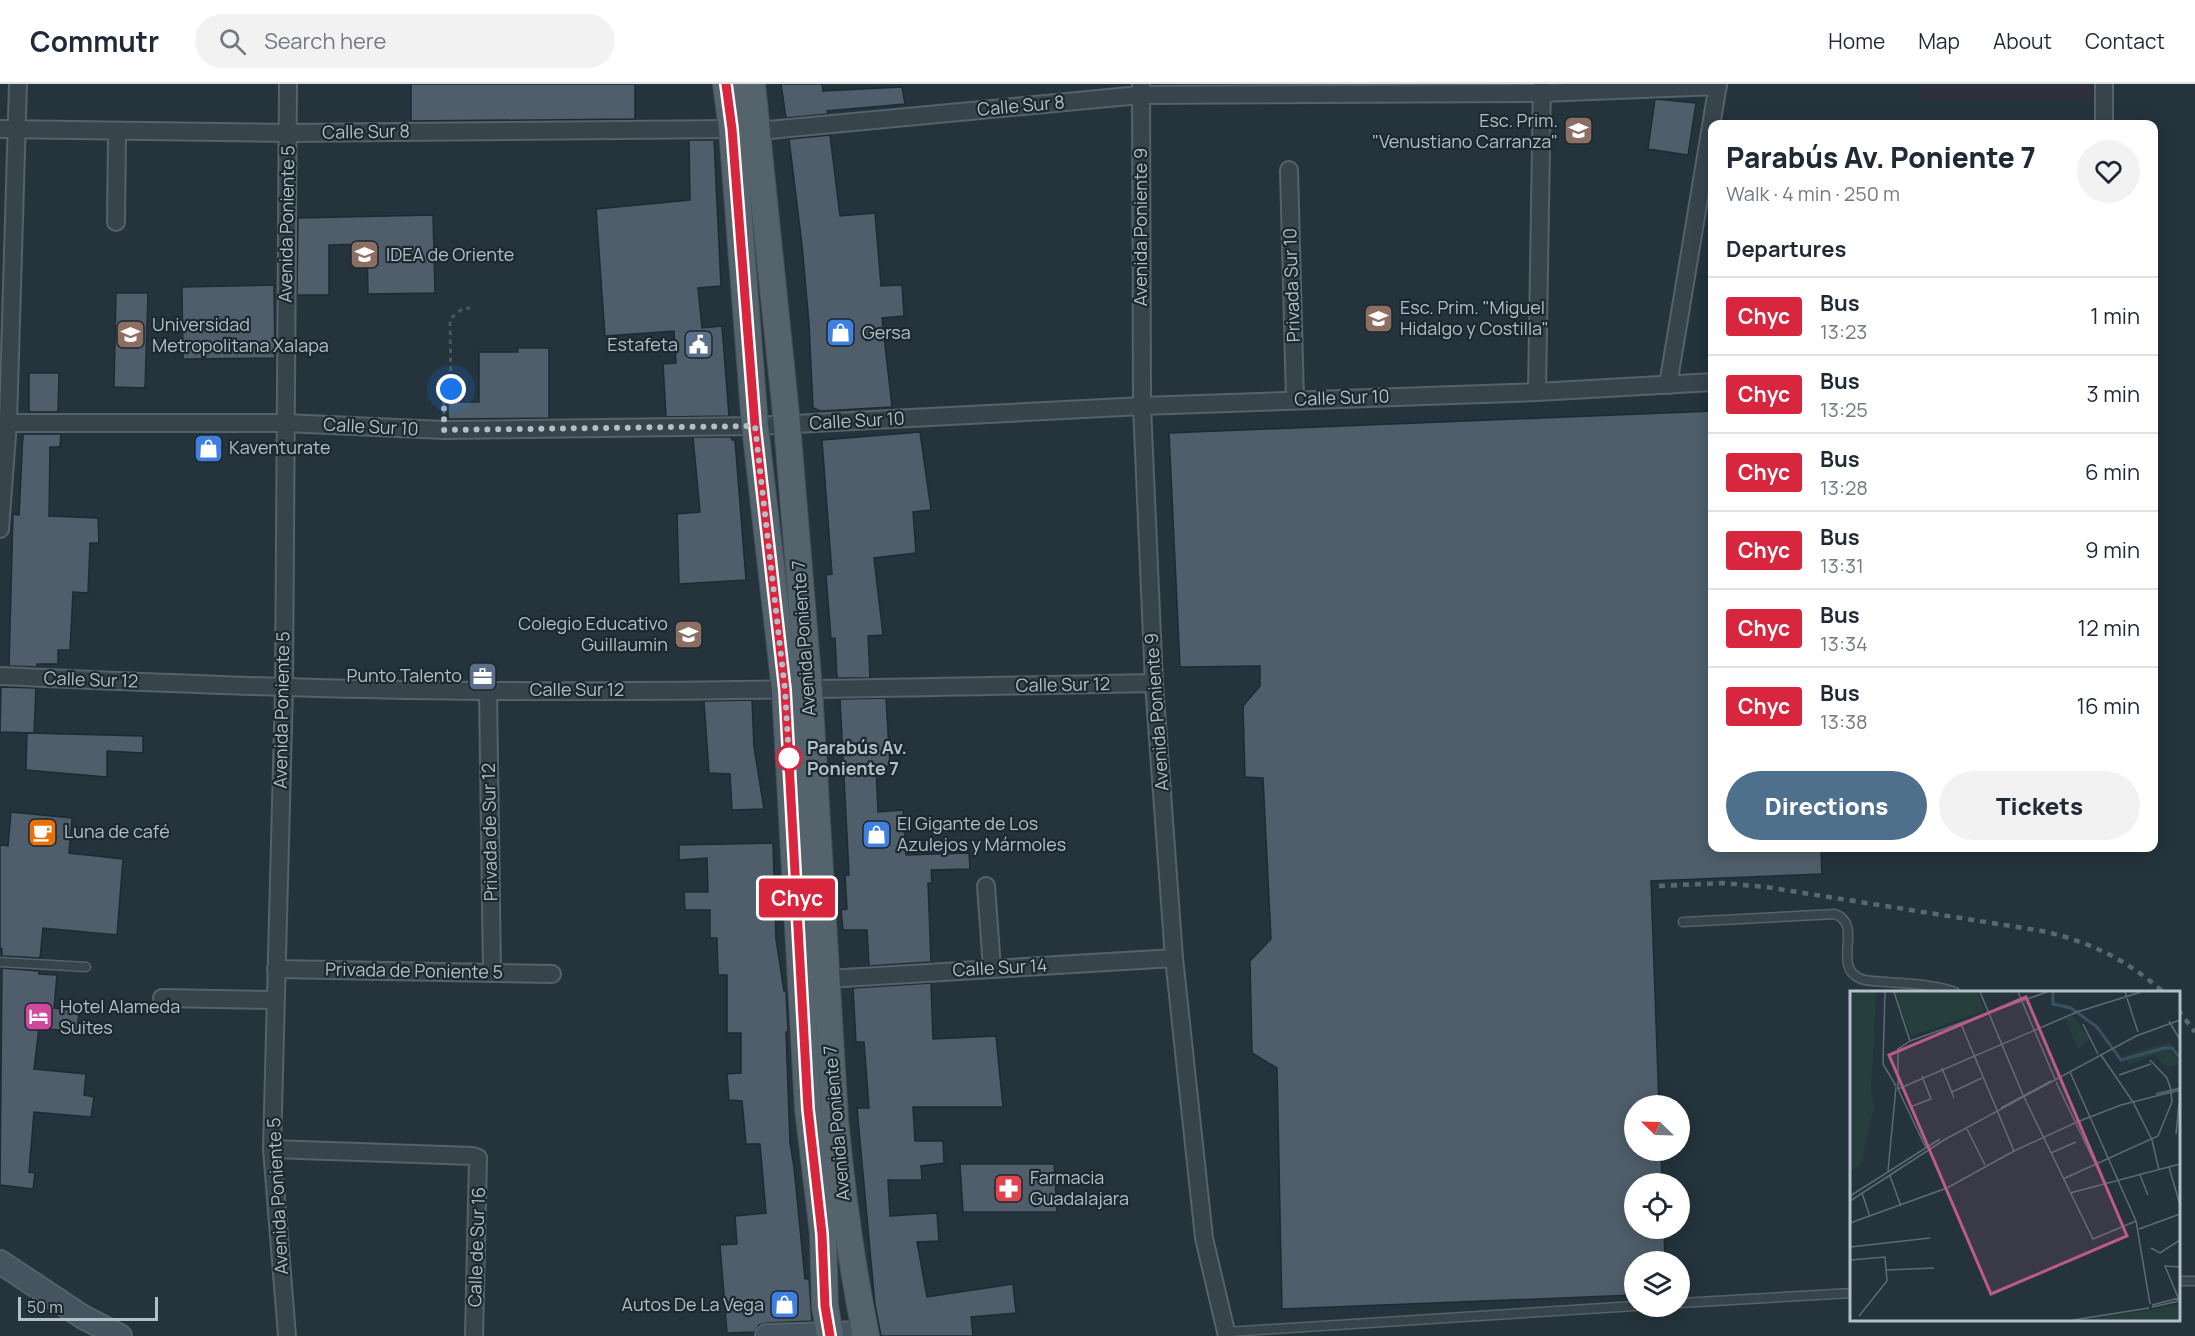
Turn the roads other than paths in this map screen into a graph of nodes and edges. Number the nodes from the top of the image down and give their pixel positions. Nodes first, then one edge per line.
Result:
1 (18, 84) edge
2 (288, 84) edge
3 (726, 84) edge
4 (752, 84) edge
5 (2104, 84) edge
6 (1718, 85) edge
7 (1542, 88) edge
8 (1140, 89) edge
9 (1712, 120) edge
10 (2104, 120) edge
11 (732, 129) junction
12 (8, 130) edge
13 (117, 130) junction
14 (758, 131) junction
15 (288, 133) junction
16 (1708, 145) edge
17 (1289, 170) dead end
18 (116, 222) dead end
19 (1708, 382) edge
20 (1668, 385) junction
21 (1536, 392) junction
22 (1295, 400) junction
23 (1142, 406) junction
24 (4, 423) edge
25 (284, 423) junction
26 (787, 424) junction
27 (755, 426) junction
28 (0, 529) edge
29 (0, 676) edge
30 (1154, 683) junction
31 (284, 688) junction
32 (797, 689) junction
33 (488, 691) junction
34 (986, 886) dead end
35 (1683, 922) dead end
36 (1174, 958) junction
37 (0, 962) edge
38 (86, 967) dead end
39 (992, 968) junction
40 (276, 969) junction
41 (492, 973) junction
42 (552, 974) dead end
43 (827, 979) junction
44 (1950, 991) edge
45 (162, 998) dead end
46 (275, 1000) junction
47 (272, 1149) junction
48 (0, 1262) edge
49 (1850, 1293) edge
50 (1690, 1302) edge
51 (1624, 1307) edge
52 (866, 1334) edge
53 (1227, 1334) edge
54 (831, 1335) edge
55 (120, 1336) edge
56 (287, 1336) edge
57 (474, 1336) edge
58 (766, 1336) edge

1 - 12 street
2 - 15 street, Avenida Poniente 5
3 - 11 main road, Avenida Poniente 7
4 - 14 main road, Avenida Poniente 7
5 - 10 street
6 - 7 street, Calle Sur 8
6 - 9 street
7 - 8 street, Calle Sur 8
7 - 21 street
8 - 14 street, Calle Sur 8
8 - 23 street, Avenida Poniente 9
11 - 15 street, Calle Sur 8
11 - 27 main road, Avenida Poniente 7
12 - 13 street, Calle Sur 8
12 - 24 street
13 - 15 street, Calle Sur 8
13 - 18 street
14 - 26 main road, Avenida Poniente 7
15 - 25 street, Avenida Poniente 5
16 - 20 street
17 - 22 street, Privada Sur 10
19 - 20 street, Calle Sur 10
20 - 21 street, Calle Sur 10
21 - 22 street, Calle Sur 10
22 - 23 street, Calle Sur 10
23 - 26 street, Calle Sur 10
23 - 30 street, Avenida Poniente 9
24 - 25 street, Calle Sur 10
24 - 28 street
25 - 27 street, Calle Sur 10
25 - 31 street, Avenida Poniente 5
26 - 27 street, Calle Sur 10
26 - 32 main road, Avenida Poniente 7
27 - 32 main road, Avenida Poniente 7
29 - 31 street, Calle Sur 12
30 - 32 street, Calle Sur 12
30 - 36 street, Avenida Poniente 9
31 - 33 street, Calle Sur 12
31 - 40 street, Avenida Poniente 5
32 - 33 street, Calle Sur 12
32 - 43 main road, Avenida Poniente 7
32 - 54 main road, Avenida Poniente 7
33 - 41 street, Privada de Sur 12
34 - 39 street
35 - 44 lane
36 - 39 street, Calle Sur 14
36 - 53 street, Avenida Poniente 9
37 - 38 lane
39 - 43 street, Calle Sur 14
40 - 41 street, Privada de Poniente 5
40 - 46 street, Avenida Poniente 5
41 - 42 street, Privada de Poniente 5
43 - 52 main road, Avenida Poniente 7
45 - 46 street
46 - 47 street, Avenida Poniente 5
47 - 56 street, Avenida Poniente 5
47 - 57 street, Calle de Sur 16
48 - 55 main road
49 - 50 lane
51 - 53 lane
52 - 54 main road
54 - 58 main road

